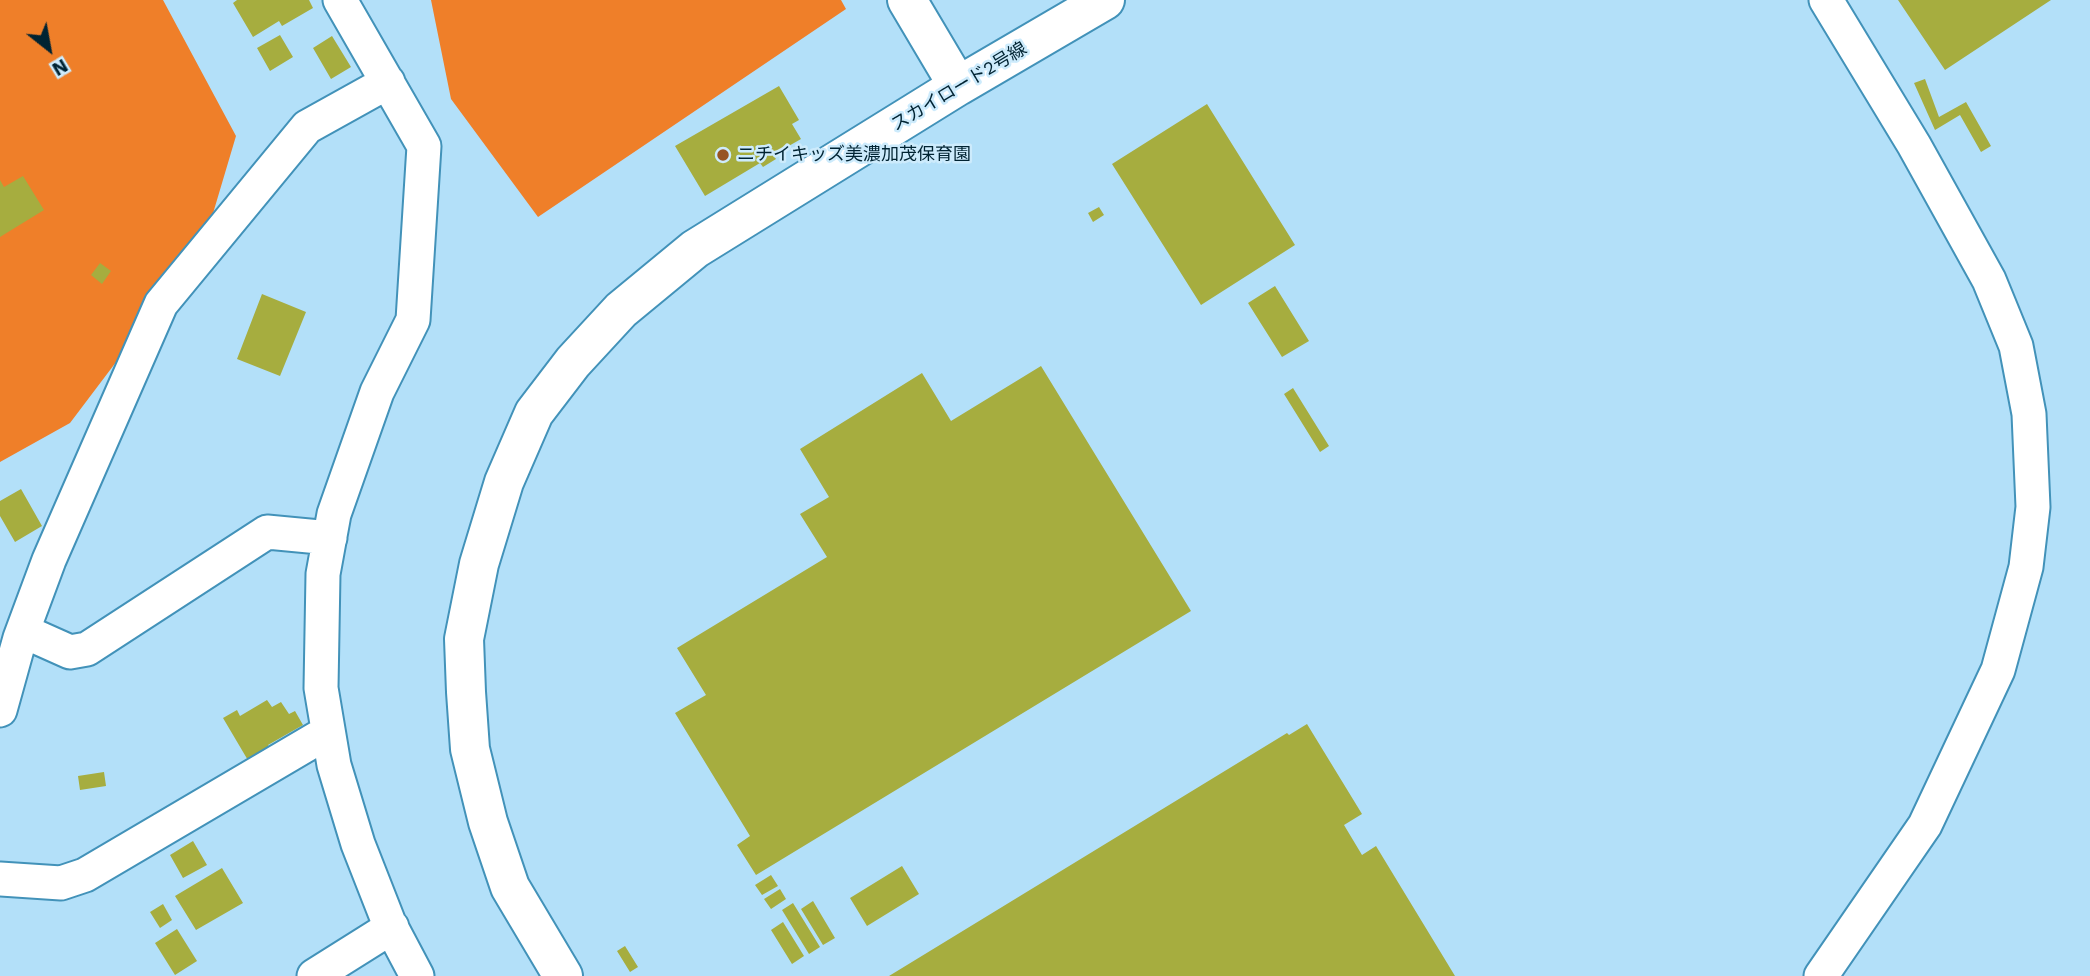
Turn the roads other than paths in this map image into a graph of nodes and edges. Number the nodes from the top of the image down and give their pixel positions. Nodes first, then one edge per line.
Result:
1 (340, 0) edge
2 (907, 0) edge
3 (1105, 0) edge
4 (1826, 0) edge
5 (388, 82) junction
6 (958, 86) junction
7 (330, 538) junction
8 (23, 631) junction
9 (0, 710) edge
10 (328, 732) junction
11 (0, 879) edge
12 (391, 928) junction
13 (314, 976) edge
14 (418, 976) edge
15 (563, 976) edge
16 (1821, 976) edge

1 - 5 street
2 - 6 street
3 - 6 street, スカイロード2号線
4 - 16 street
5 - 7 street
5 - 8 street
6 - 15 street, スカイロード2号線
7 - 8 street
7 - 10 street
8 - 9 street
10 - 11 street
10 - 12 street
12 - 13 street
12 - 14 street

